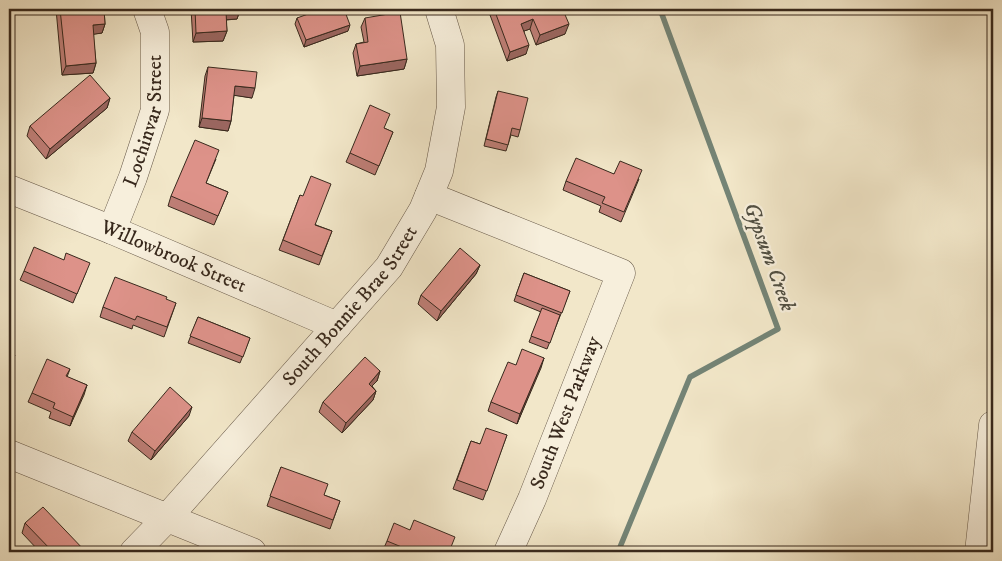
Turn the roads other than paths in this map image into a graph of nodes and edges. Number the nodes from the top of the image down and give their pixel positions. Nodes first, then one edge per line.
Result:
1 (147, 9) edge
2 (439, 9) edge
3 (9, 189) edge
4 (429, 196) junction
5 (112, 230) junction
6 (337, 326) junction
7 (993, 424) edge
8 (9, 454) edge
9 (167, 518) junction
10 (134, 552) edge
11 (252, 552) edge
12 (508, 552) edge
13 (979, 552) edge

1 - 5 street, Lochinvar Street
2 - 4 street, South Bonnie Brae Street
3 - 5 street, Willowbrook Street
4 - 6 street, South Bonnie Brae Street
4 - 12 street, South West Parkway
5 - 6 street, Willowbrook Street
6 - 9 street, South Bonnie Brae Street
7 - 13 street
8 - 9 street
9 - 10 street, South Bonnie Brae Street
9 - 11 street

